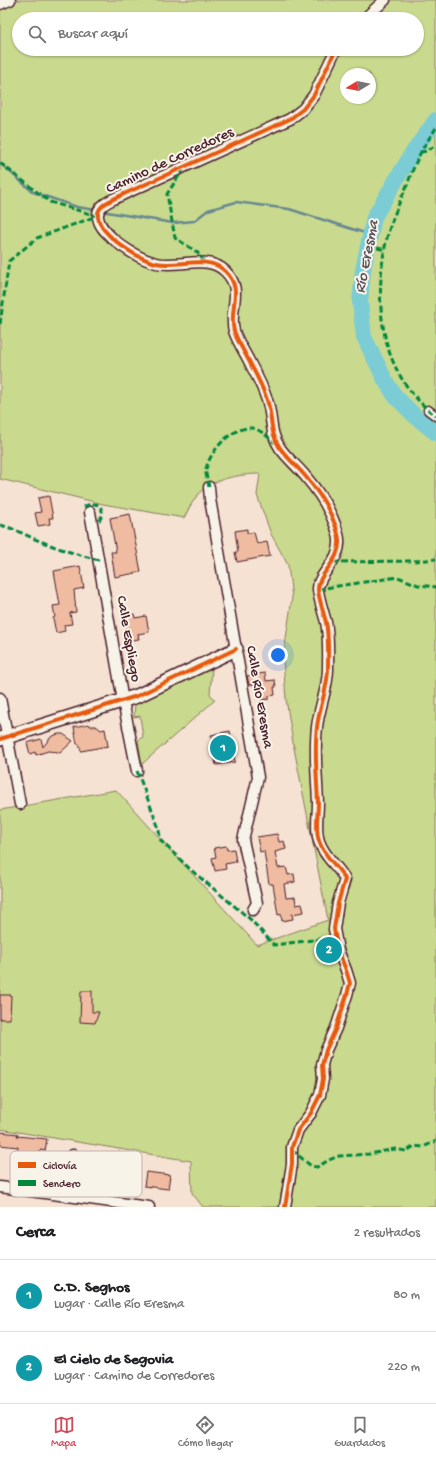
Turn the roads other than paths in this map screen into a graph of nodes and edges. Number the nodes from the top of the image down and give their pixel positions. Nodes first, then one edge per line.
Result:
1 (10, 0) edge
2 (385, 0) edge
3 (0, 4) edge
4 (372, 12) edge
5 (333, 56) edge
6 (428, 410) dead end
7 (436, 416) edge
8 (209, 487) dead end
9 (90, 512) dead end
10 (236, 649) junction
11 (0, 698) edge
12 (123, 701) junction
13 (4, 738) edge
14 (137, 771) dead end
15 (20, 804) dead end
16 (253, 910) dead end
17 (0, 1187) edge
18 (10, 1188) edge
19 (74, 1197) edge
20 (149, 1207) edge
21 (285, 1207) edge

1 - 3 street
2 - 4 street
5 - 21 street, Camino de Corredores
6 - 7 street
8 - 10 street, Calle Río Eresma
9 - 12 street, Calle Espliego
10 - 12 street
10 - 16 street, Calle Río Eresma
11 - 13 street
12 - 13 street
12 - 14 street, Calle Espliego
13 - 15 street
17 - 18 street
19 - 20 street

